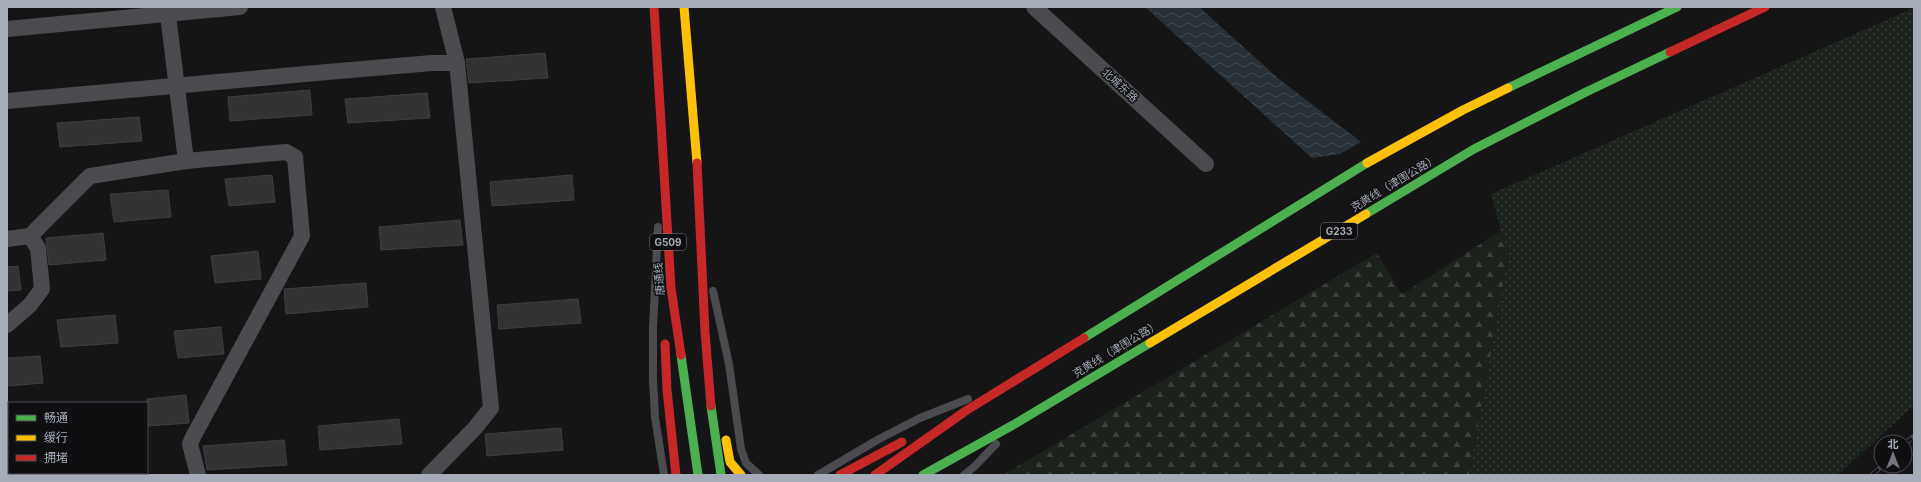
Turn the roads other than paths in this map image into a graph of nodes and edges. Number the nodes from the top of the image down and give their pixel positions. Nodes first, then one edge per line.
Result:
1 (240, 7) edge
2 (443, 7) edge
3 (654, 7) edge
4 (684, 7) edge
5 (1034, 7) edge
6 (1677, 7) edge
7 (1765, 7) edge
8 (168, 10) edge
9 (7, 29) edge
10 (457, 63) junction
11 (176, 85) junction
12 (7, 101) edge
13 (186, 161) junction
14 (1206, 164) dead end
15 (698, 186) junction
16 (666, 195) junction
17 (30, 236) junction
18 (7, 239) edge
19 (711, 264) dead end
20 (712, 284) dead end
21 (671, 288) junction
22 (704, 316) junction
23 (666, 318) dead end
24 (7, 324) edge
25 (665, 332) dead end
26 (1017, 380) junction
27 (720, 403) dead end
28 (967, 410) junction
29 (1013, 424) junction
30 (725, 433) dead end
31 (961, 454) junction
32 (198, 475) edge
33 (429, 475) edge
34 (664, 475) edge
35 (676, 475) edge
36 (698, 475) edge
37 (721, 475) edge
38 (741, 475) edge
39 (759, 475) edge
40 (818, 475) edge
41 (840, 475) edge
42 (875, 475) edge
43 (924, 475) edge
44 (933, 475) edge
45 (964, 475) edge

1 - 8 street
2 - 10 street
3 - 16 highway, 唐通线 / G509
4 - 15 highway, G509
5 - 14 street, 北城东路
6 - 26 highway
7 - 29 highway, 克黄线（津围公路） / G233
8 - 9 street
8 - 11 street
10 - 11 street
10 - 33 street
11 - 12 street
11 - 13 street
13 - 17 street
13 - 32 street
15 - 19 lane
15 - 22 highway, G509
16 - 21 highway, 唐通线 / G509
16 - 34 lane
17 - 18 street
17 - 24 street
20 - 39 lane
21 - 23 highway
21 - 36 highway, 唐通线 / G509
22 - 27 highway
22 - 37 highway, G509
25 - 35 highway
26 - 28 highway
26 - 40 lane
28 - 41 highway
28 - 42 highway
29 - 31 highway, 克黄线（津围公路） / G233
29 - 45 lane
30 - 38 highway
31 - 43 highway, 克黄线（津围公路） / G233
31 - 44 highway, G233

